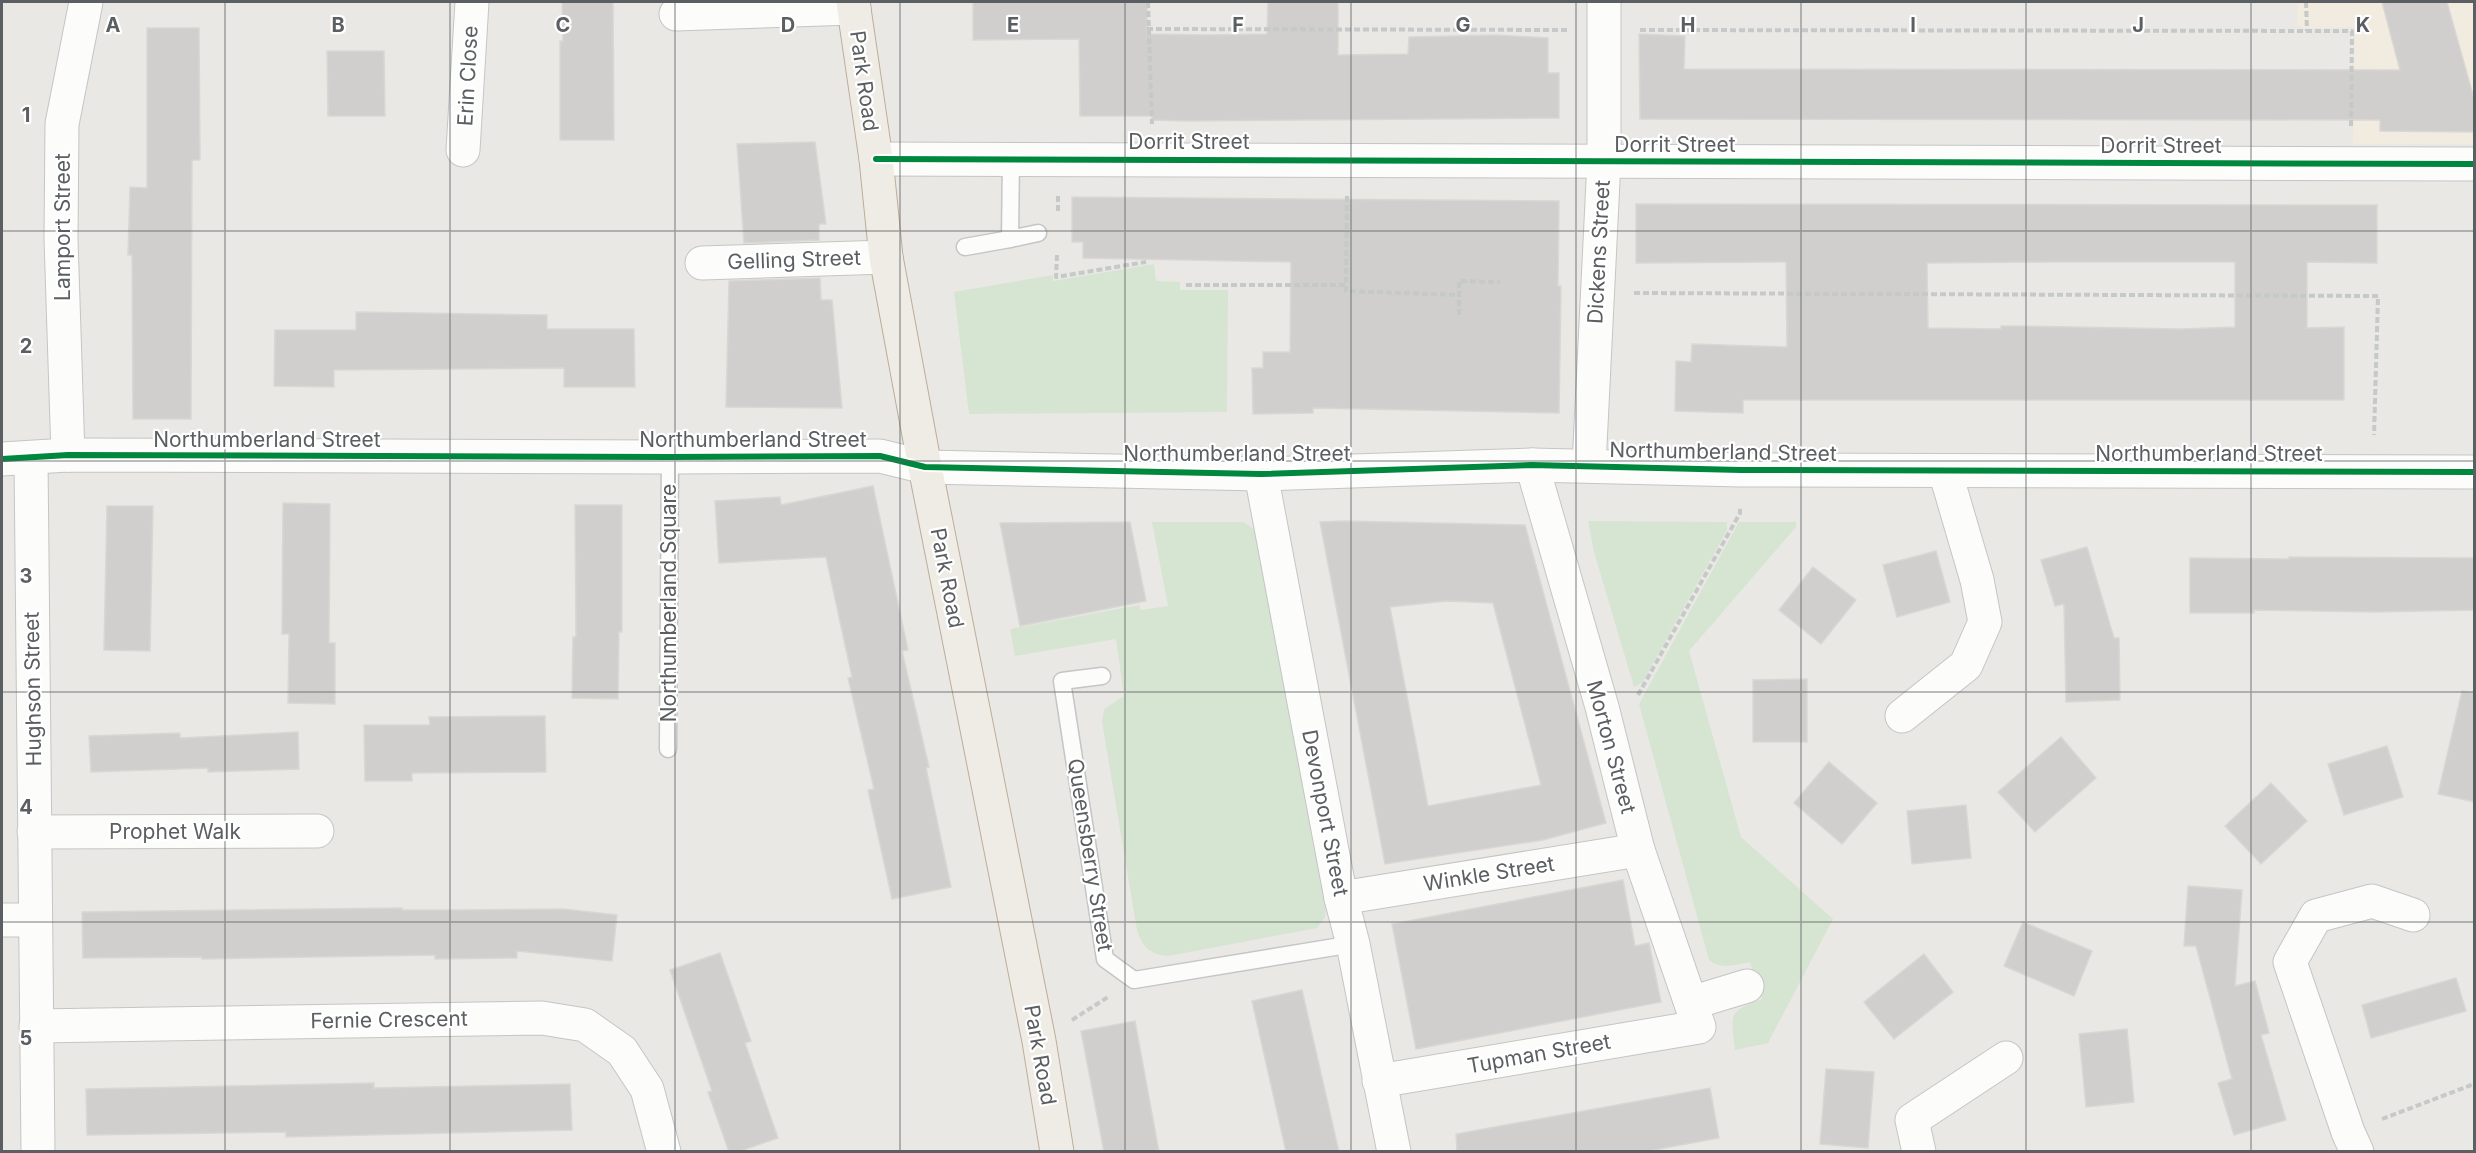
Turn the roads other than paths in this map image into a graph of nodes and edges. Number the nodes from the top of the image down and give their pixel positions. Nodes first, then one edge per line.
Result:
1 (86, 2) edge
2 (472, 2) edge
3 (853, 5) edge
4 (676, 14) dead end
5 (1604, 16) edge
6 (464, 150) dead end
7 (1011, 158) junction
8 (876, 159) junction
9 (1604, 161) junction
10 (2475, 164) edge
11 (1038, 233) dead end
12 (1010, 239) junction
13 (965, 247) dead end
14 (886, 257) junction
15 (702, 263) dead end
16 (68, 455) junction
17 (670, 458) junction
18 (16, 459) edge
19 (1532, 465) junction
20 (1589, 466) junction
21 (925, 467) junction
22 (1945, 471) junction
23 (2475, 472) edge
24 (1261, 474) junction
25 (1102, 676) dead end
26 (1902, 716) dead end
27 (668, 749) dead end
28 (316, 831) dead end
29 (34, 832) junction
30 (1638, 850) junction
31 (1341, 898) junction
32 (2413, 915) dead end
33 (2, 920) edge
34 (35, 920) junction
35 (1353, 944) junction
36 (1747, 986) dead end
37 (1695, 1015) junction
38 (36, 1026) junction
39 (2006, 1058) dead end
40 (1379, 1081) junction
41 (2353, 1142) edge
42 (38, 1152) edge
43 (664, 1152) edge
44 (1057, 1152) edge
45 (1394, 1152) edge
46 (1919, 1152) edge

1 - 16 street, Lamport Street
2 - 6 street, Erin Close
3 - 4 street
3 - 8 highway, Park Road
5 - 9 street, Dickens Street
7 - 8 street, Dorrit Street
7 - 9 street, Dorrit Street
7 - 12 lane
8 - 14 highway, Park Road
9 - 10 street, Dorrit Street
9 - 20 street, Dickens Street
11 - 12 lane
12 - 13 lane
14 - 15 street, Gelling Street
14 - 21 highway, Park Road
16 - 17 street, Northumberland Street
16 - 18 street, Northumberland Street
17 - 21 street, Northumberland Street
17 - 27 lane, Northumberland Square
18 - 29 street, Hughson Street
19 - 20 street, Northumberland Street
19 - 24 street, Northumberland Street
19 - 30 street, Morton Street
20 - 22 street, Northumberland Street
21 - 24 street, Northumberland Street
21 - 44 highway, Park Road
22 - 23 street, Northumberland Street
22 - 26 street
24 - 31 street, Devonport Street
25 - 35 lane, Queensberry Street
28 - 29 street, Prophet Walk
29 - 34 street, Hughson Street
30 - 31 street, Winkle Street
30 - 37 street, Morton Street
31 - 35 street, Devonport Street
32 - 41 street
33 - 34 street
34 - 38 street, Hughson Street
35 - 40 street, Devonport Street
36 - 37 street, Tupman Street
37 - 40 street, Tupman Street
38 - 42 street, Hughson Street
38 - 43 street, Fernie Crescent
39 - 46 street
40 - 45 street, Devonport Street

